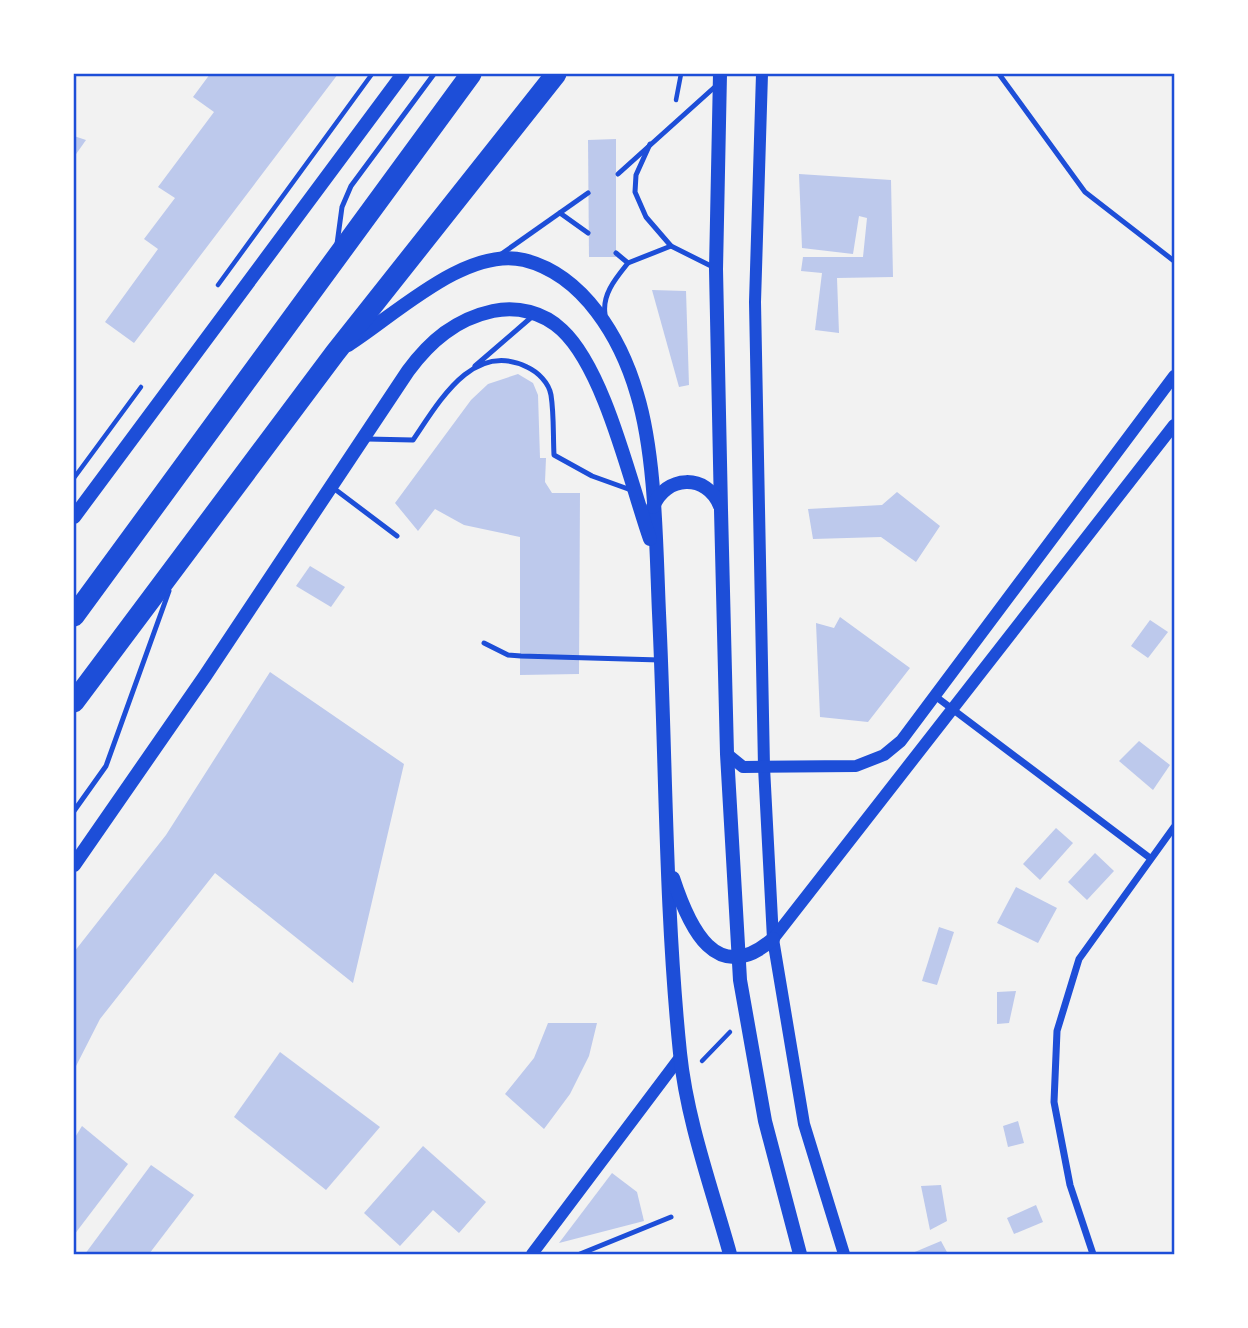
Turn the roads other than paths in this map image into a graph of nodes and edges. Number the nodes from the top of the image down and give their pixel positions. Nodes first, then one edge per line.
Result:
1 (403, 74) edge
2 (434, 74) edge
3 (471, 74) edge
4 (556, 74) edge
5 (762, 74) edge
6 (999, 74) edge
7 (719, 78) edge
8 (650, 144) junction
9 (618, 174) dead end
10 (589, 192) dead end
11 (560, 214) junction
12 (589, 233) dead end
13 (671, 246) junction
14 (617, 253) dead end
15 (495, 259) junction
16 (335, 260) junction
17 (1174, 261) edge
18 (628, 263) junction
19 (716, 269) junction
20 (536, 314) junction
21 (607, 325) junction
22 (335, 354) junction
23 (472, 368) junction
24 (1174, 376) edge
25 (1174, 425) edge
26 (364, 440) junction
27 (332, 487) junction
28 (634, 491) junction
29 (653, 507) junction
30 (722, 510) junction
31 (74, 517) edge
32 (397, 536) dead end
33 (657, 558) junction
34 (180, 560) junction
35 (74, 617) edge
36 (484, 643) dead end
37 (661, 660) junction
38 (934, 696) junction
39 (74, 702) edge
40 (953, 711) junction
41 (727, 754) junction
42 (764, 767) junction
43 (74, 811) edge
44 (1174, 827) edge
45 (667, 857) junction
46 (1150, 858) junction
47 (74, 865) edge
48 (773, 939) junction
49 (739, 958) junction
50 (681, 1056) junction
51 (671, 1217) dead end
52 (532, 1255) edge
53 (580, 1255) edge
54 (730, 1255) edge
55 (800, 1255) edge
56 (844, 1255) edge
57 (1093, 1255) edge

1 - 31 main road
2 - 16 lane
3 - 16 highway
4 - 22 highway
5 - 42 street
6 - 17 lane
7 - 8 lane
7 - 19 main road
8 - 9 lane
8 - 13 lane
10 - 11 lane
11 - 12 lane
11 - 15 lane
13 - 18 lane
13 - 19 lane
14 - 18 lane
15 - 21 main road
15 - 22 main road
16 - 35 highway
18 - 21 lane
19 - 30 main road
20 - 23 lane
20 - 26 main road
20 - 28 main road
21 - 29 main road
22 - 34 highway
23 - 26 lane
23 - 28 lane
24 - 38 street
25 - 40 street
26 - 27 main road
27 - 32 lane
27 - 47 main road
28 - 33 main road
29 - 30 main road
29 - 33 main road
30 - 41 main road
33 - 37 main road
34 - 39 highway
34 - 43 lane
36 - 37 lane
37 - 45 main road
38 - 40 street
38 - 42 street
40 - 46 street
40 - 48 street
41 - 42 street
41 - 49 main road
42 - 48 street
44 - 46 street
45 - 49 main road
45 - 50 main road
46 - 57 street
48 - 49 main road
48 - 56 street
49 - 55 main road
50 - 52 street
50 - 54 main road
51 - 53 lane

